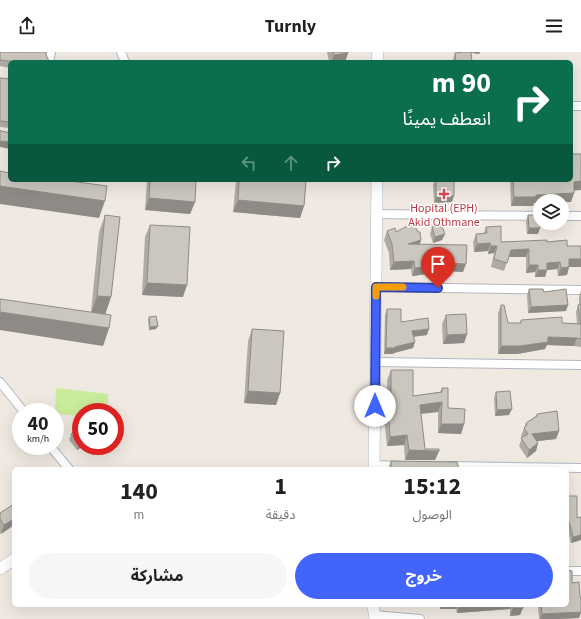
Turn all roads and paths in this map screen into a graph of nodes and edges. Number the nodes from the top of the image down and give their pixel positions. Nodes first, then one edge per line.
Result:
1 (376, 182) edge
2 (376, 214) junction
3 (533, 216) edge
4 (569, 216) edge
5 (581, 216) edge
6 (376, 287) junction
7 (581, 290) edge
8 (375, 362) junction
9 (581, 365) edge
10 (0, 382) edge
11 (17, 403) edge
12 (57, 455) edge
13 (406, 466) edge
14 (438, 466) edge
15 (67, 467) edge
16 (374, 467) edge
17 (510, 467) edge
18 (569, 468) edge
19 (581, 468) edge
20 (12, 560) edge
21 (0, 569) edge
22 (569, 571) edge
23 (581, 571) edge
24 (374, 613) edge
25 (420, 619) edge

1 - 2 main road
2 - 3 street
2 - 6 main road
4 - 5 street
6 - 7 street
6 - 8 main road
8 - 9 street
8 - 16 main road
10 - 11 street
12 - 15 street
13 - 16 street
14 - 17 street
18 - 19 street
20 - 21 main road
22 - 23 street
24 - 25 street

